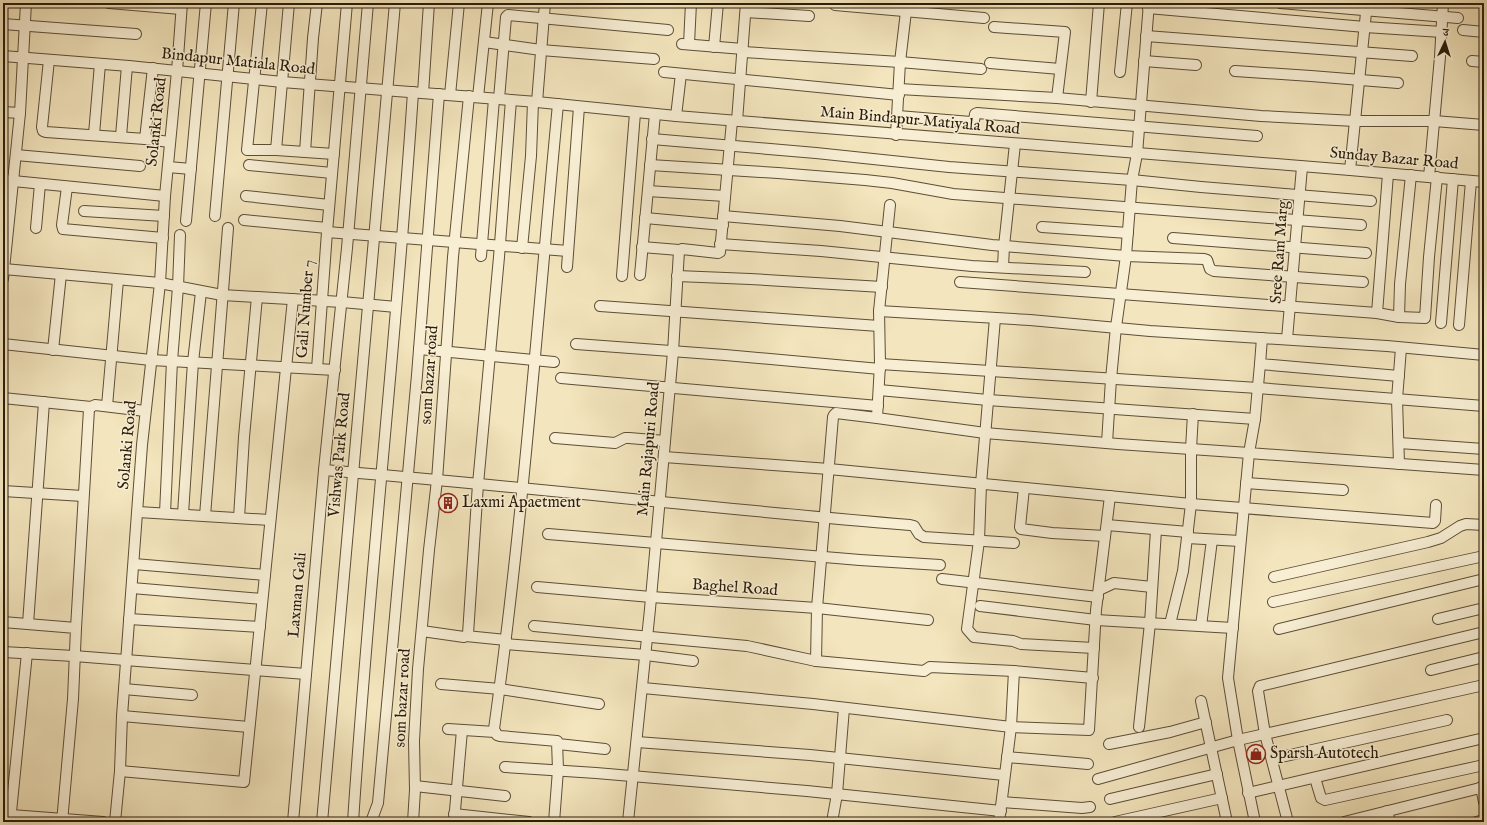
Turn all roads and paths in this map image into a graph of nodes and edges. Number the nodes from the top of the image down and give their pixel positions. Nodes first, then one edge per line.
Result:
1 (26, 3) edge
2 (109, 3) edge
3 (206, 3) edge
4 (234, 3) edge
5 (262, 3) edge
6 (289, 3) edge
7 (317, 3) edge
8 (347, 3) edge
9 (368, 3) edge
10 (395, 3) edge
11 (429, 3) edge
12 (459, 3) edge
13 (488, 3) edge
14 (545, 3) edge
15 (691, 3) edge
16 (718, 3) edge
17 (1099, 3) edge
18 (1127, 3) edge
19 (1280, 3) edge
20 (1443, 3) edge
21 (835, 5) dead end
22 (182, 6) edge
23 (1149, 6) edge
24 (1367, 6) edge
25 (746, 7) edge
26 (907, 7) edge
27 (809, 16) dead end
28 (1441, 17) junction
29 (543, 18) junction
30 (984, 18) dead end
31 (1458, 18) dead end
32 (3, 24) edge
33 (24, 25) junction
34 (994, 26) dead end
35 (1365, 27) junction
36 (668, 30) dead end
37 (1463, 30) dead end
38 (1442, 32) junction
39 (1484, 32) edge
40 (136, 34) dead end
41 (1146, 36) junction
42 (484, 42) junction
43 (504, 45) junction
44 (714, 46) junction
45 (541, 50) junction
46 (743, 50) junction
47 (1362, 53) junction
48 (3, 56) edge
49 (1412, 56) dead end
50 (23, 58) junction
51 (654, 59) dead end
52 (49, 60) junction
53 (1144, 60) junction
54 (1472, 61) dead end
55 (900, 62) junction
56 (1484, 62) edge
57 (100, 64) junction
58 (1196, 65) dead end
59 (127, 66) junction
60 (153, 68) junction
61 (1060, 69) junction
62 (178, 71) junction
63 (1235, 71) dead end
64 (664, 72) dead end
65 (1120, 72) dead end
66 (200, 74) junction
67 (681, 74) junction
68 (227, 76) junction
69 (255, 79) junction
70 (740, 80) junction
71 (1359, 81) junction
72 (282, 82) junction
73 (1398, 83) dead end
74 (309, 84) junction
75 (340, 86) junction
76 (361, 88) junction
77 (388, 90) junction
78 (419, 91) junction
79 (899, 92) junction
80 (439, 94) junction
81 (450, 95) junction
82 (474, 97) junction
83 (1057, 98) junction
84 (496, 99) junction
85 (511, 100) junction
86 (535, 102) junction
87 (1091, 102) junction
88 (558, 104) junction
89 (1141, 105) junction
90 (579, 107) junction
91 (3, 112) edge
92 (20, 113) junction
93 (635, 113) junction
94 (654, 114) junction
95 (676, 116) junction
96 (898, 116) junction
97 (734, 121) junction
98 (1355, 121) junction
99 (1434, 121) junction
100 (1139, 125) junction
101 (1484, 125) edge
102 (94, 134) junction
103 (896, 135) junction
104 (121, 136) junction
105 (1257, 136) dead end
106 (145, 139) junction
107 (652, 139) junction
108 (170, 142) junction
109 (1014, 144) junction
110 (730, 146) junction
111 (276, 150) junction
112 (305, 152) junction
113 (334, 154) junction
114 (1137, 154) junction
115 (16, 155) junction
116 (249, 165) dead end
117 (650, 165) junction
118 (140, 166) dead end
119 (168, 167) junction
120 (1302, 167) junction
121 (191, 169) junction
122 (728, 170) junction
123 (1011, 170) junction
124 (1350, 170) junction
125 (332, 173) junction
126 (1388, 174) junction
127 (1411, 175) junction
128 (1433, 177) junction
129 (1453, 179) junction
130 (1132, 180) junction
131 (8, 181) edge
132 (1471, 181) junction
133 (1484, 182) edge
134 (40, 184) junction
135 (67, 187) junction
136 (648, 192) junction
137 (1299, 195) junction
138 (165, 196) junction
139 (246, 196) dead end
140 (725, 196) junction
141 (1008, 198) junction
142 (1371, 201) dead end
143 (329, 205) junction
144 (890, 205) dead end
145 (1130, 208) junction
146 (84, 210) dead end
147 (164, 216) junction
148 (215, 216) dead end
149 (645, 218) junction
150 (244, 220) dead end
151 (1297, 220) junction
152 (186, 221) dead end
153 (723, 221) junction
154 (1361, 225) dead end
155 (1042, 227) dead end
156 (36, 228) dead end
157 (228, 228) dead end
158 (327, 230) junction
159 (887, 230) junction
160 (1128, 233) junction
161 (348, 234) junction
162 (180, 235) dead end
163 (375, 236) junction
164 (163, 238) junction
165 (402, 238) junction
166 (1173, 238) dead end
167 (427, 240) junction
168 (455, 242) junction
169 (482, 244) junction
170 (720, 244) junction
171 (500, 246) junction
172 (1004, 246) junction
173 (642, 247) junction
174 (522, 248) junction
175 (1295, 248) junction
176 (545, 250) junction
177 (679, 250) junction
178 (568, 251) junction
179 (1366, 253) dead end
180 (481, 256) dead end
181 (885, 256) junction
182 (1126, 256) junction
183 (567, 267) dead end
184 (1003, 267) junction
185 (1085, 272) dead end
186 (4, 274) edge
187 (61, 274) junction
188 (640, 275) dead end
189 (622, 276) dead end
190 (677, 276) junction
191 (1293, 276) junction
192 (118, 280) junction
193 (960, 282) dead end
194 (1363, 282) dead end
195 (160, 283) junction
196 (178, 287) junction
197 (882, 287) junction
198 (201, 292) junction
199 (1121, 294) junction
200 (222, 295) junction
201 (257, 297) junction
202 (293, 299) junction
203 (323, 301) junction
204 (342, 302) junction
205 (369, 304) junction
206 (600, 306) dead end
207 (396, 307) junction
208 (1291, 307) junction
209 (675, 311) junction
210 (879, 311) junction
211 (1377, 313) junction
212 (1399, 317) junction
213 (995, 318) junction
214 (1440, 323) dead end
215 (1459, 325) dead end
216 (880, 326) junction
217 (1116, 327) junction
218 (1262, 338) junction
219 (1287, 339) junction
220 (3, 344) edge
221 (576, 344) dead end
222 (1401, 348) junction
223 (419, 349) junction
224 (53, 350) junction
225 (446, 352) junction
226 (673, 352) junction
227 (1484, 355) edge
228 (111, 356) junction
229 (490, 356) junction
230 (152, 360) junction
231 (534, 360) junction
232 (172, 361) junction
233 (193, 362) junction
234 (554, 362) dead end
235 (216, 364) junction
236 (1260, 364) junction
237 (250, 366) junction
238 (880, 366) junction
239 (286, 367) junction
240 (317, 369) junction
241 (335, 370) junction
242 (990, 370) junction
243 (1399, 376) junction
244 (561, 378) dead end
245 (1111, 379) junction
246 (670, 388) junction
247 (1258, 388) junction
248 (879, 390) junction
249 (3, 398) edge
250 (1397, 399) junction
251 (988, 400) junction
252 (44, 402) junction
253 (107, 406) junction
254 (878, 406) junction
255 (1484, 406) edge
256 (91, 407) junction
257 (1109, 408) junction
258 (145, 411) junction
259 (1193, 414) junction
260 (877, 418) junction
261 (1255, 418) junction
262 (985, 433) junction
263 (555, 438) dead end
264 (665, 441) junction
265 (1107, 443) junction
266 (1399, 443) junction
267 (1191, 449) junction
268 (1484, 449) edge
269 (1249, 453) junction
270 (664, 457) junction
271 (1399, 464) junction
272 (324, 470) junction
273 (829, 470) junction
274 (1484, 470) edge
275 (354, 472) junction
276 (381, 475) junction
277 (408, 477) junction
278 (437, 480) junction
279 (1246, 483) junction
280 (478, 484) junction
281 (981, 484) junction
282 (1024, 488) junction
283 (523, 489) junction
284 (1343, 490) dead end
285 (3, 491) edge
286 (38, 494) junction
287 (83, 496) junction
288 (1110, 496) junction
289 (660, 502) junction
290 (1191, 504) junction
291 (1436, 505) dead end
292 (1243, 509) junction
293 (138, 512) junction
294 (165, 513) junction
295 (183, 514) junction
296 (205, 516) junction
297 (239, 518) junction
298 (825, 518) junction
299 (270, 520) junction
300 (1107, 525) junction
301 (1484, 525) edge
302 (1156, 530) junction
303 (548, 534) dead end
304 (1188, 535) junction
305 (1105, 536) junction
306 (1212, 540) junction
307 (979, 541) junction
308 (1240, 541) junction
309 (656, 542) junction
310 (1014, 543) dead end
311 (1484, 556) edge
312 (822, 557) junction
313 (134, 564) junction
314 (940, 565) dead end
315 (265, 575) junction
316 (1274, 577) dead end
317 (1484, 579) edge
318 (942, 580) dead end
319 (973, 583) junction
320 (537, 587) dead end
321 (1152, 587) junction
322 (132, 588) junction
323 (1098, 593) junction
324 (651, 597) junction
325 (262, 599) junction
326 (1273, 602) dead end
327 (980, 606) dead end
328 (817, 608) junction
329 (1484, 608) edge
330 (129, 619) junction
331 (1438, 619) dead end
332 (928, 620) dead end
333 (1096, 620) junction
334 (3, 622) edge
335 (1150, 623) junction
336 (28, 624) junction
337 (1170, 624) junction
338 (534, 626) dead end
339 (1201, 626) junction
340 (260, 627) junction
341 (76, 628) junction
342 (1233, 628) junction
343 (1279, 629) dead end
344 (422, 631) junction
345 (1484, 632) edge
346 (647, 635) junction
347 (466, 636) junction
348 (506, 642) junction
349 (1094, 648) junction
350 (3, 652) edge
351 (27, 653) junction
352 (646, 655) junction
353 (74, 656) junction
354 (1484, 657) edge
355 (126, 660) junction
356 (816, 660) junction
357 (693, 662) dead end
358 (1431, 670) dead end
359 (255, 671) junction
360 (1014, 671) junction
361 (306, 674) junction
362 (1093, 678) junction
363 (441, 684) dead end
364 (1484, 685) edge
365 (643, 688) junction
366 (124, 689) junction
367 (500, 689) junction
368 (192, 695) dead end
369 (1201, 701) dead end
370 (599, 704) dead end
371 (844, 708) junction
372 (122, 716) junction
373 (1447, 720) dead end
374 (1206, 722) junction
375 (250, 727) junction
376 (1011, 727) junction
377 (1139, 727) dead end
378 (448, 729) dead end
379 (462, 730) junction
380 (495, 732) junction
381 (1266, 734) junction
382 (1484, 738) edge
383 (1238, 740) junction
384 (637, 742) junction
385 (558, 744) junction
386 (1109, 744) dead end
387 (1212, 748) junction
388 (605, 749) dead end
389 (1007, 757) junction
390 (839, 758) junction
391 (1272, 759) junction
392 (1088, 764) dead end
393 (1484, 765) edge
394 (506, 767) dead end
395 (558, 770) junction
396 (120, 771) junction
397 (1217, 774) junction
398 (1004, 775) junction
399 (634, 776) junction
400 (1098, 778) dead end
401 (1315, 778) junction
402 (415, 786) junction
403 (1279, 786) junction
404 (1482, 787) edge
405 (456, 791) junction
406 (1248, 793) junction
407 (836, 794) junction
408 (505, 796) dead end
409 (1222, 798) junction
410 (1110, 799) dead end
411 (1484, 802) edge
412 (1002, 806) junction
413 (1090, 806) dead end
414 (1387, 811) junction
415 (454, 818) edge
416 (11, 819) edge
417 (62, 820) edge
418 (1484, 820) edge
419 (103, 822) edge
420 (115, 822) edge
421 (293, 822) edge
422 (322, 822) edge
423 (353, 822) edge
424 (371, 822) edge
425 (413, 822) edge
426 (529, 822) edge
427 (554, 822) edge
428 (628, 822) edge
429 (832, 822) edge
430 (999, 822) edge
431 (1115, 822) edge
432 (1227, 822) edge
433 (1255, 822) edge
434 (1288, 822) edge
435 (1344, 822) edge
436 (1390, 822) edge
437 (1476, 822) edge

1 - 33 street
2 - 22 street
3 - 66 street
4 - 68 street
5 - 69 street
6 - 72 street
7 - 74 street
8 - 75 street, Gali Number 7
9 - 76 street, Laxman Gali
10 - 77 street, Vishwas Park Road
11 - 78 street
12 - 81 street
13 - 42 street, som bazar road
14 - 29 street
15 - 44 street
16 - 44 street
17 - 87 street
18 - 65 street
19 - 24 street
20 - 28 street
21 - 26 street
22 - 62 street, Solanki Road
23 - 35 street
23 - 41 street
24 - 28 street
24 - 35 street
25 - 27 street
25 - 46 street
26 - 30 street
26 - 55 street
28 - 31 street
28 - 38 street
29 - 36 street
29 - 43 street
29 - 45 street
32 - 33 street
33 - 40 street
33 - 50 street
34 - 61 street
35 - 38 street
35 - 47 street
37 - 39 street
38 - 99 street
41 - 47 street
41 - 53 street
42 - 43 street
42 - 82 street, som bazar road
43 - 45 street
43 - 84 street
44 - 46 street
45 - 51 street
45 - 86 street
46 - 55 street
46 - 70 street
47 - 49 street
47 - 71 street
48 - 50 street, Bindapur Matiala Road
50 - 52 street, Bindapur Matiala Road
50 - 92 street
52 - 57 street, Bindapur Matiala Road
52 - 102 street
53 - 58 street
53 - 89 street
54 - 56 street
55 - 61 street
55 - 79 street
57 - 59 street, Bindapur Matiala Road
57 - 102 street
59 - 60 street, Bindapur Matiala Road
59 - 104 street
60 - 62 street, Bindapur Matiala Road
60 - 106 street
61 - 83 street
62 - 66 street, Bindapur Matiala Road
62 - 108 street, Solanki Road
63 - 71 street
64 - 67 street
66 - 68 street, Bindapur Matiala Road
66 - 121 street
67 - 70 street
67 - 95 street
68 - 69 street, Bindapur Matiala Road
68 - 148 street
69 - 72 street, Bindapur Matiala Road
69 - 111 street
70 - 79 street
70 - 97 street
71 - 73 street
71 - 98 street
72 - 74 street, Bindapur Matiala Road
72 - 111 street
74 - 75 street, Bindapur Matiala Road
74 - 112 street
75 - 76 street, Bindapur Matiala Road
75 - 113 street, Gali Number 7
76 - 77 street, Bindapur Matiala Road
76 - 161 street, Laxman Gali
77 - 78 street, Bindapur Matiala Road
77 - 163 street, Vishwas Park Road
78 - 80 street, Bindapur Matiala Road
78 - 165 street
79 - 83 street
79 - 96 street
80 - 81 street, Bindapur Matiala Road
80 - 167 street
81 - 82 street, Bindapur Matiala Road
82 - 84 street
82 - 168 street, som bazar road
83 - 87 street
84 - 85 street
84 - 169 street
85 - 86 street
85 - 171 street
86 - 88 street, Main Bindapur Matiyala Road
86 - 174 street
87 - 89 street
88 - 90 street, Main Bindapur Matiyala Road
88 - 176 street
89 - 98 street
89 - 100 street
90 - 93 street, Main Bindapur Matiyala Road
90 - 178 street
91 - 92 street
92 - 115 street
93 - 94 street, Main Bindapur Matiyala Road
93 - 189 street
94 - 95 street, Main Bindapur Matiyala Road
94 - 107 street
95 - 97 street, Main Bindapur Matiyala Road
96 - 100 street
96 - 103 street
97 - 103 street, Main Bindapur Matiyala Road
97 - 110 street
98 - 99 street
98 - 124 street
99 - 101 street
99 - 128 street
100 - 105 street
100 - 114 street
102 - 104 street
103 - 109 street, Main Bindapur Matiyala Road
104 - 106 street
106 - 108 street
107 - 110 street
107 - 117 street
108 - 119 street, Solanki Road
109 - 114 street, Main Bindapur Matiyala Road
109 - 123 street
110 - 122 street
110 - 123 street
111 - 112 street
112 - 113 street
113 - 125 street, Gali Number 7
114 - 120 street, Main Bindapur Matiyala Road
114 - 130 street
115 - 118 street
115 - 131 street
116 - 125 street
117 - 122 street
117 - 136 street
119 - 121 street
119 - 138 street, Solanki Road
120 - 124 street, Sunday Bazar Road
120 - 137 street, Sree Ram Marg
121 - 152 street
122 - 140 street
122 - 141 street
123 - 130 street
123 - 141 street
124 - 126 street, Sunday Bazar Road
125 - 143 street, Gali Number 7
126 - 127 street, Sunday Bazar Road
126 - 211 street
127 - 128 street, Sunday Bazar Road
127 - 212 street
128 - 129 street, Sunday Bazar Road
128 - 212 street
129 - 132 street, Sunday Bazar Road
129 - 214 street
130 - 137 street
130 - 145 street
131 - 134 street
131 - 186 street
132 - 133 street, Sunday Bazar Road
132 - 215 street
134 - 135 street
134 - 156 street
135 - 138 street
135 - 164 street
136 - 140 street
136 - 149 street
137 - 142 street
137 - 151 street, Sree Ram Marg
138 - 147 street, Solanki Road
139 - 143 street
140 - 153 street
141 - 145 street
141 - 172 street
143 - 158 street, Gali Number 7
144 - 159 street
145 - 151 street
145 - 160 street
146 - 147 street
147 - 164 street, Solanki Road
149 - 153 street
149 - 173 street
150 - 158 street
151 - 154 street
151 - 175 street, Sree Ram Marg
153 - 159 street
153 - 170 street
155 - 160 street
157 - 200 street
158 - 161 street
158 - 203 street, Gali Number 7
159 - 172 street
159 - 181 street
160 - 182 street
161 - 163 street
161 - 204 street, Laxman Gali
162 - 196 street
163 - 165 street
163 - 205 street, Vishwas Park Road
164 - 195 street, Solanki Road
165 - 167 street
165 - 207 street
166 - 175 street
167 - 168 street
167 - 223 street
168 - 169 street
168 - 225 street, som bazar road
169 - 171 street
169 - 180 street
170 - 177 street
170 - 181 street
171 - 174 street
171 - 229 street
172 - 182 street
172 - 184 street
173 - 177 street
173 - 188 street
174 - 176 street
175 - 179 street
175 - 191 street, Sree Ram Marg
176 - 178 street
176 - 231 street
177 - 190 street, Main Rajapuri Road
178 - 183 street
181 - 184 street
181 - 197 street
182 - 191 street
182 - 199 street
184 - 185 street
186 - 187 street
187 - 192 street
187 - 224 street
190 - 197 street
190 - 209 street, Main Rajapuri Road
191 - 194 street
191 - 208 street, Sree Ram Marg
192 - 195 street
192 - 228 street
193 - 199 street
195 - 196 street
195 - 230 street, Solanki Road
196 - 198 street
196 - 232 street
197 - 210 street
198 - 200 street
198 - 233 street
199 - 208 street
199 - 217 street
200 - 201 street
200 - 235 street
201 - 202 street
201 - 237 street
202 - 203 street
202 - 239 street
203 - 204 street
203 - 240 street, Gali Number 7
204 - 205 street
204 - 241 street, Laxman Gali
205 - 207 street
205 - 275 street, Vishwas Park Road
206 - 209 street
207 - 276 street
208 - 211 street
208 - 219 street, Sree Ram Marg
209 - 216 street
209 - 226 street, Main Rajapuri Road
210 - 213 street
210 - 216 street
211 - 212 street
213 - 217 street
213 - 242 street
216 - 238 street
217 - 218 street
217 - 245 street
218 - 219 street
218 - 236 street
219 - 222 street
220 - 224 street, Gali Number 7
221 - 226 street
222 - 227 street
222 - 243 street
223 - 225 street
223 - 277 street
224 - 228 street, Gali Number 7
225 - 229 street
225 - 278 street, som bazar road
226 - 238 street
226 - 246 street, Main Rajapuri Road
228 - 230 street, Gali Number 7
228 - 253 street
229 - 231 street
229 - 280 street
230 - 232 street, Gali Number 7
230 - 258 street, Solanki Road
231 - 234 street
231 - 283 street
232 - 233 street, Gali Number 7
232 - 294 street
233 - 235 street, Gali Number 7
233 - 295 street
235 - 237 street, Gali Number 7
235 - 296 street
236 - 243 street
236 - 247 street
237 - 239 street, Gali Number 7
237 - 297 street
238 - 242 street
238 - 248 street
239 - 240 street, Gali Number 7
239 - 299 street
240 - 241 street
241 - 272 street, Laxman Gali
242 - 245 street
242 - 251 street
243 - 250 street
244 - 246 street
245 - 247 street
245 - 257 street
246 - 254 street
246 - 264 street, Main Rajapuri Road
247 - 250 street
247 - 261 street
248 - 251 street
248 - 254 street
249 - 252 street
250 - 255 street
250 - 266 street
251 - 257 street
251 - 262 street
252 - 256 street
252 - 286 street
253 - 256 street
253 - 258 street
254 - 260 street
256 - 287 street
257 - 259 street
257 - 265 street
258 - 293 street, Solanki Road
259 - 261 street
259 - 267 street
260 - 262 street
260 - 273 street
261 - 269 street
262 - 265 street
262 - 281 street
263 - 264 street
264 - 270 street, Main Rajapuri Road
265 - 267 street
266 - 268 street
266 - 271 street
267 - 269 street
267 - 290 street
269 - 271 street
269 - 279 street
270 - 273 street
270 - 289 street, Main Rajapuri Road
271 - 274 street
272 - 275 street
272 - 361 street, Laxman Gali
273 - 281 street
273 - 298 street
275 - 276 street
275 - 422 street, Vishwas Park Road
276 - 277 street
276 - 423 street
277 - 278 street
277 - 424 street
278 - 280 street
278 - 344 street, som bazar road
279 - 284 street
279 - 292 street
280 - 283 street
280 - 347 street
281 - 282 street
281 - 307 street
282 - 288 street
282 - 305 street
283 - 289 street
283 - 348 street
285 - 286 street
286 - 287 street
286 - 336 street
287 - 341 street
288 - 290 street
288 - 300 street
289 - 298 street
289 - 309 street, Main Rajapuri Road
290 - 292 street
290 - 304 street
291 - 292 street
292 - 308 street
293 - 294 street
293 - 313 street, Solanki Road
294 - 295 street
295 - 296 street
296 - 297 street
297 - 299 street
298 - 307 street
298 - 312 street
299 - 315 street
300 - 302 street
300 - 305 street
301 - 316 street
302 - 304 street
302 - 321 street
303 - 309 street
304 - 306 street
304 - 337 street
305 - 323 street
306 - 308 street
306 - 339 street
307 - 310 street
307 - 319 street
308 - 342 street
309 - 312 street
309 - 324 street, Main Rajapuri Road
311 - 326 street
312 - 314 street
312 - 328 street
313 - 315 street
313 - 322 street, Solanki Road
315 - 325 street
317 - 343 street
318 - 319 street
319 - 323 street
319 - 349 street
320 - 324 street, Baghel Road
321 - 323 street
321 - 335 street
322 - 325 street
322 - 330 street, Solanki Road
323 - 333 street
324 - 328 street, Baghel Road
324 - 346 street, Main Rajapuri Road
325 - 340 street
327 - 333 street
328 - 332 street, Baghel Road
328 - 356 street
329 - 331 street
330 - 340 street
330 - 355 street, Solanki Road
333 - 335 street
333 - 349 street
334 - 336 street
335 - 337 street
335 - 377 street
336 - 341 street
337 - 339 street
338 - 346 street
339 - 342 street
340 - 359 street
341 - 353 street
342 - 383 street
344 - 347 street
344 - 402 street, som bazar road
345 - 381 street
346 - 352 street, Main Rajapuri Road
346 - 356 street
347 - 348 street
348 - 352 street
348 - 367 street
349 - 362 street
350 - 351 street
351 - 353 street
351 - 416 street
352 - 357 street
352 - 365 street, Main Rajapuri Road
353 - 355 street
353 - 417 street
354 - 358 street
355 - 359 street
355 - 366 street, Solanki Road
356 - 360 street
359 - 361 street
359 - 375 street
360 - 362 street
360 - 376 street
361 - 421 street, Laxman Gali
362 - 376 street
363 - 367 street
364 - 381 street
365 - 371 street
365 - 384 street, Main Rajapuri Road
366 - 368 street
366 - 372 street, Solanki Road
367 - 370 street
367 - 380 street
369 - 374 street
371 - 376 street
371 - 390 street
372 - 375 street
372 - 396 street, Solanki Road
373 - 391 street
374 - 386 street
374 - 387 street
375 - 396 street
376 - 389 street
378 - 379 street
379 - 380 street
379 - 405 street
380 - 385 street
381 - 383 street
381 - 391 street
382 - 401 street
383 - 387 street
383 - 406 street
384 - 390 street
384 - 399 street, Main Rajapuri Road
385 - 388 street
385 - 395 street
387 - 397 street
387 - 400 street
389 - 392 street
389 - 398 street
390 - 398 street
390 - 407 street
391 - 403 street
393 - 401 street
394 - 395 street
395 - 399 street
395 - 427 street
396 - 420 street, Solanki Road
397 - 409 street
397 - 410 street
398 - 412 street
399 - 407 street
399 - 428 street, Main Rajapuri Road
401 - 403 street
402 - 405 street
402 - 425 street, som bazar road
403 - 406 street
403 - 434 street
404 - 411 street
404 - 414 street
405 - 408 street
405 - 415 street
406 - 433 street
407 - 412 street
407 - 429 street
409 - 431 street
409 - 432 street
412 - 413 street
412 - 430 street
414 - 435 street
414 - 436 street
415 - 426 street
416 - 417 street
417 - 419 street
418 - 437 street

